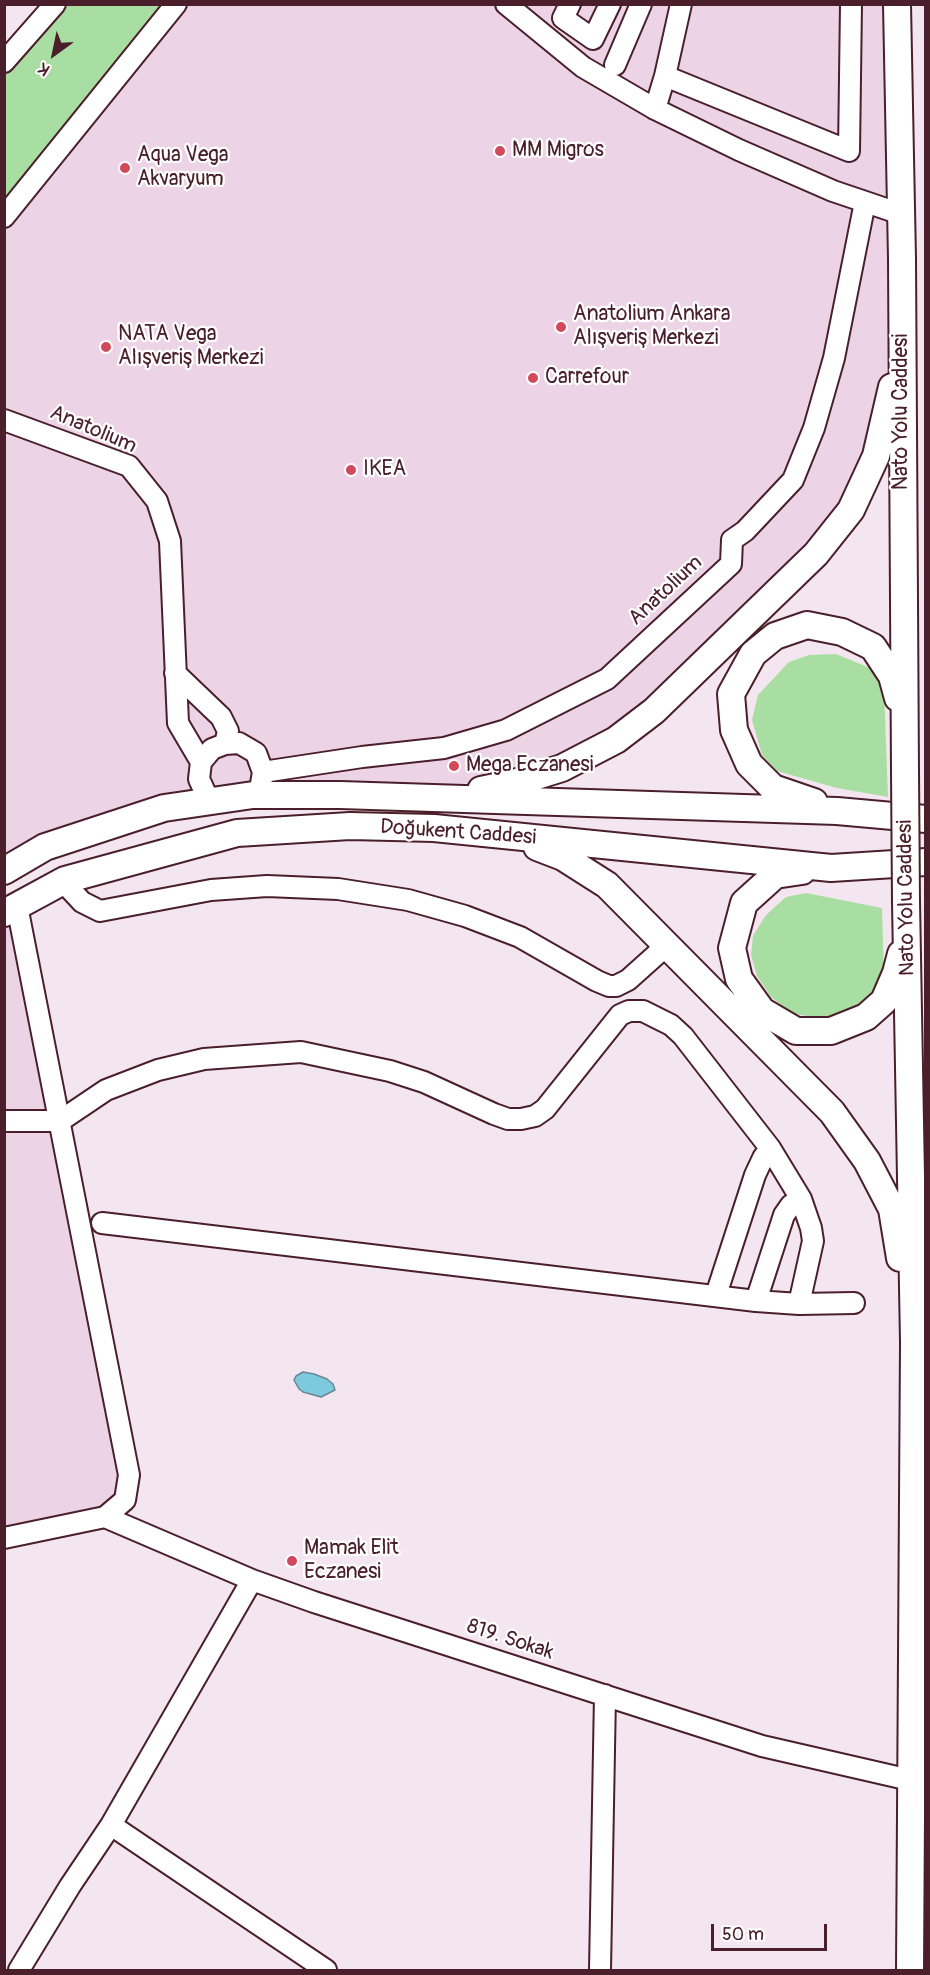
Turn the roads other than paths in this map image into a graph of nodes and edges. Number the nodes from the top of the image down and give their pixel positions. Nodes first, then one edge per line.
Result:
1 (56, 4) edge
2 (176, 4) edge
3 (506, 4) edge
4 (570, 4) edge
5 (610, 4) edge
6 (641, 4) edge
7 (681, 4) edge
8 (851, 4) edge
9 (897, 4) edge
10 (4, 62) edge
11 (615, 65) dead end
12 (665, 76) junction
13 (655, 109) junction
14 (865, 202) junction
15 (901, 214) junction
16 (4, 217) edge
17 (902, 339) junction
18 (4, 420) edge
19 (175, 673) junction
20 (904, 720) junction
21 (225, 744) junction
22 (201, 762) junction
23 (262, 784) junction
24 (445, 798) junction
25 (209, 801) junction
26 (837, 810) junction
27 (926, 819) edge
28 (434, 828) junction
29 (926, 862) edge
30 (831, 868) junction
31 (4, 871) edge
32 (64, 880) junction
33 (11, 910) edge
34 (907, 933) junction
35 (666, 946) junction
36 (4, 1121) edge
37 (60, 1121) junction
38 (770, 1148) junction
39 (801, 1199) junction
40 (102, 1223) dead end
41 (716, 1295) junction
42 (756, 1301) junction
43 (854, 1303) dead end
44 (799, 1304) junction
45 (914, 1342) junction
46 (105, 1517) junction
47 (4, 1538) edge
48 (252, 1580) junction
49 (605, 1695) junction
50 (910, 1780) junction
51 (111, 1825) junction
52 (19, 1971) edge
53 (326, 1971) edge
54 (600, 1971) edge
55 (910, 1971) edge

1 - 10 street
2 - 16 street
3 - 13 street
4 - 5 street
6 - 11 street
7 - 12 street
8 - 12 street
9 - 15 main road, Nato Yolu Caddesi
12 - 13 street
13 - 14 street
14 - 15 street
14 - 23 street, Anatolium
15 - 17 main road, Nato Yolu Caddesi
17 - 20 main road, Nato Yolu Caddesi
17 - 24 main road
18 - 19 street, Anatolium
19 - 21 street
19 - 22 street, Anatolium
20 - 26 main road
20 - 34 main road, Nato Yolu Caddesi, bridge
21 - 22 street
21 - 23 street
22 - 25 street, Anatolium
23 - 24 main road, Doğukent Caddesi
23 - 25 main road, Doğukent Caddesi
24 - 26 main road, Doğukent Caddesi
25 - 31 main road, Doğukent Caddesi
26 - 27 main road, Doğukent Caddesi
28 - 30 main road, Doğukent Caddesi
28 - 32 main road, Doğukent Caddesi
28 - 35 main road
29 - 30 main road, Doğukent Caddesi
30 - 34 main road
32 - 33 main road, Doğukent Caddesi
32 - 35 street
33 - 37 street
34 - 45 main road, Nato Yolu Caddesi
35 - 45 main road
36 - 37 street
37 - 38 street
37 - 46 street
38 - 39 street
38 - 41 street
39 - 42 street
39 - 44 street
40 - 41 street
41 - 42 street
42 - 44 street
43 - 44 street
45 - 50 main road, Nato Yolu Caddesi
46 - 47 street
46 - 48 street, 819. Sokak
48 - 49 street, 819. Sokak
48 - 51 street
49 - 50 street, 819. Sokak
49 - 54 street
50 - 55 main road, Nato Yolu Caddesi
51 - 52 street
51 - 53 street

